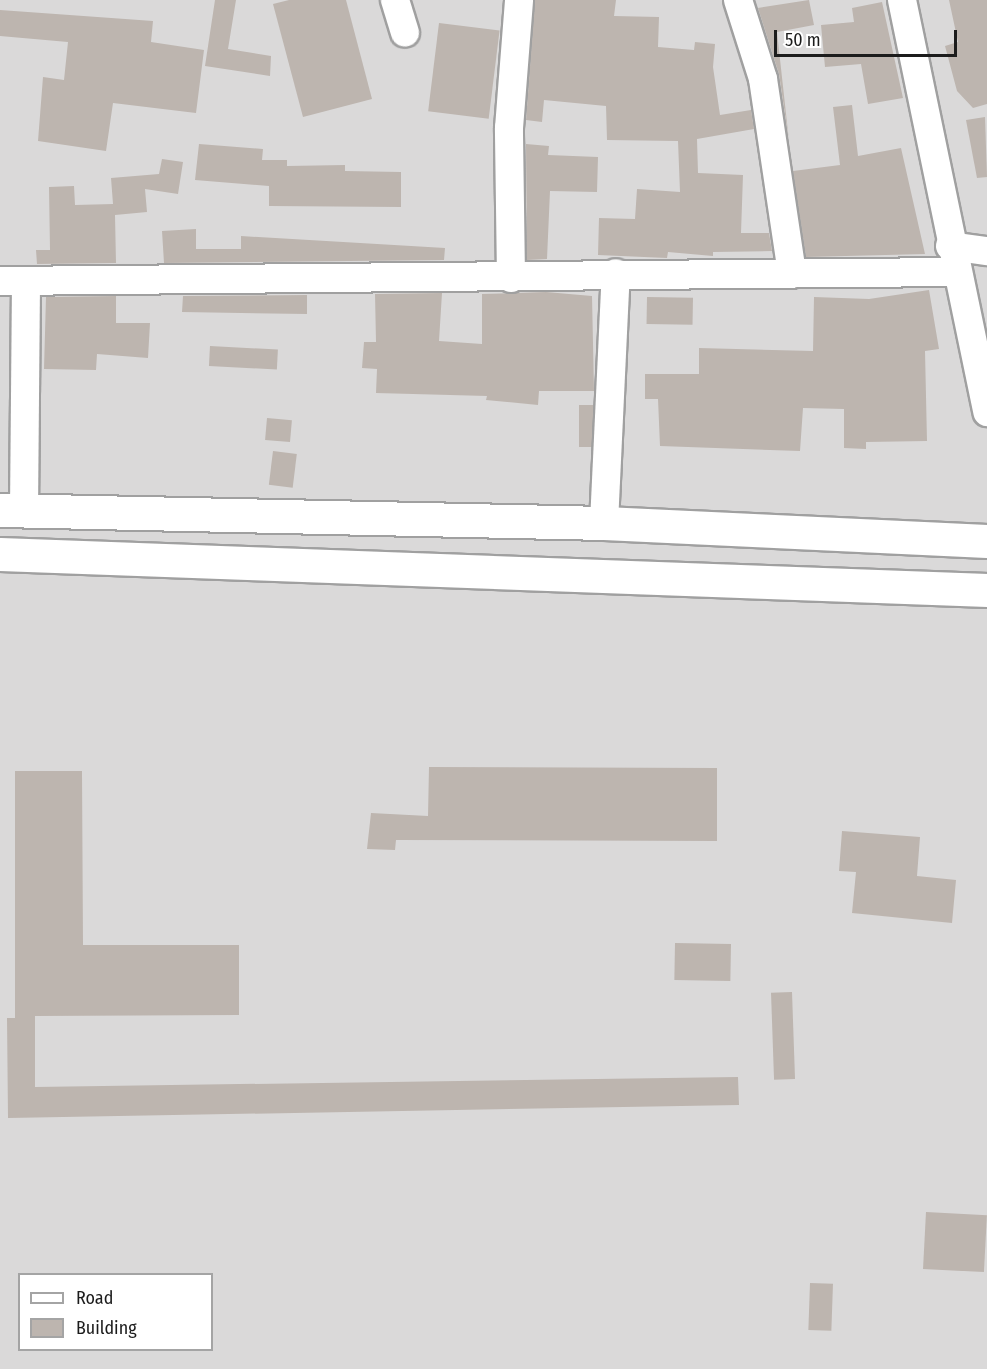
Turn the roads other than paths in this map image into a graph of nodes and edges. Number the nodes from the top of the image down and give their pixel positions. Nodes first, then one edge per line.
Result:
1 (395, 0) edge
2 (519, 0) edge
3 (738, 0) edge
4 (902, 0) edge
5 (405, 33) dead end
6 (987, 251) edge
7 (953, 259) junction
8 (616, 273) junction
9 (792, 274) junction
10 (510, 278) junction
11 (13, 281) edge
12 (987, 412) edge
13 (12, 510) edge
14 (604, 523) junction
15 (987, 541) edge
16 (0, 554) edge
17 (987, 590) edge

1 - 5 street
2 - 10 street
3 - 9 street
4 - 7 street
6 - 7 street
7 - 9 street
7 - 12 street
8 - 9 street
8 - 10 street
8 - 14 street
10 - 11 street
11 - 13 street
13 - 14 street
14 - 15 street
16 - 17 street

